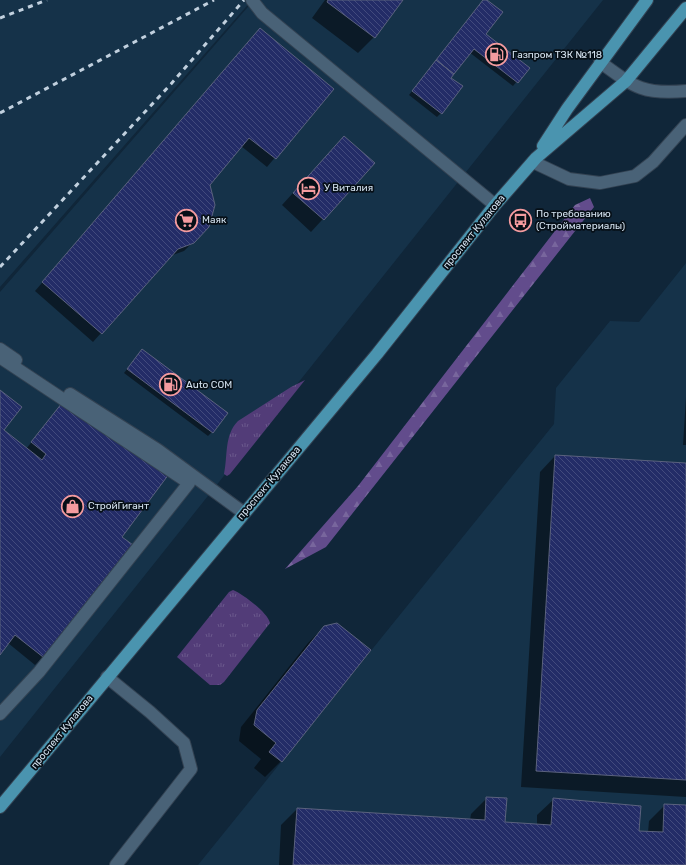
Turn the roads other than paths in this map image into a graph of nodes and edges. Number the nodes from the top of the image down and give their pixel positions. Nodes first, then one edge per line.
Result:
1 (252, 0) edge
2 (645, 1) edge
3 (686, 8) edge
4 (600, 62) junction
5 (626, 81) junction
6 (686, 91) edge
7 (686, 125) edge
8 (534, 160) junction
9 (495, 205) junction
10 (2, 354) edge
11 (244, 513) junction
12 (107, 677) junction
13 (0, 714) edge
14 (0, 808) edge
15 (116, 865) edge

1 - 9 street
2 - 4 main road, проспект Кулакова
3 - 5 main road, проспект Кулакова
4 - 5 street
4 - 8 main road, проспект Кулакова
5 - 6 street
5 - 8 main road, проспект Кулакова
7 - 8 street
8 - 9 main road, проспект Кулакова
9 - 11 main road, проспект Кулакова
10 - 11 street
10 - 13 street
11 - 12 main road, проспект Кулакова
12 - 14 main road, проспект Кулакова
12 - 15 street

